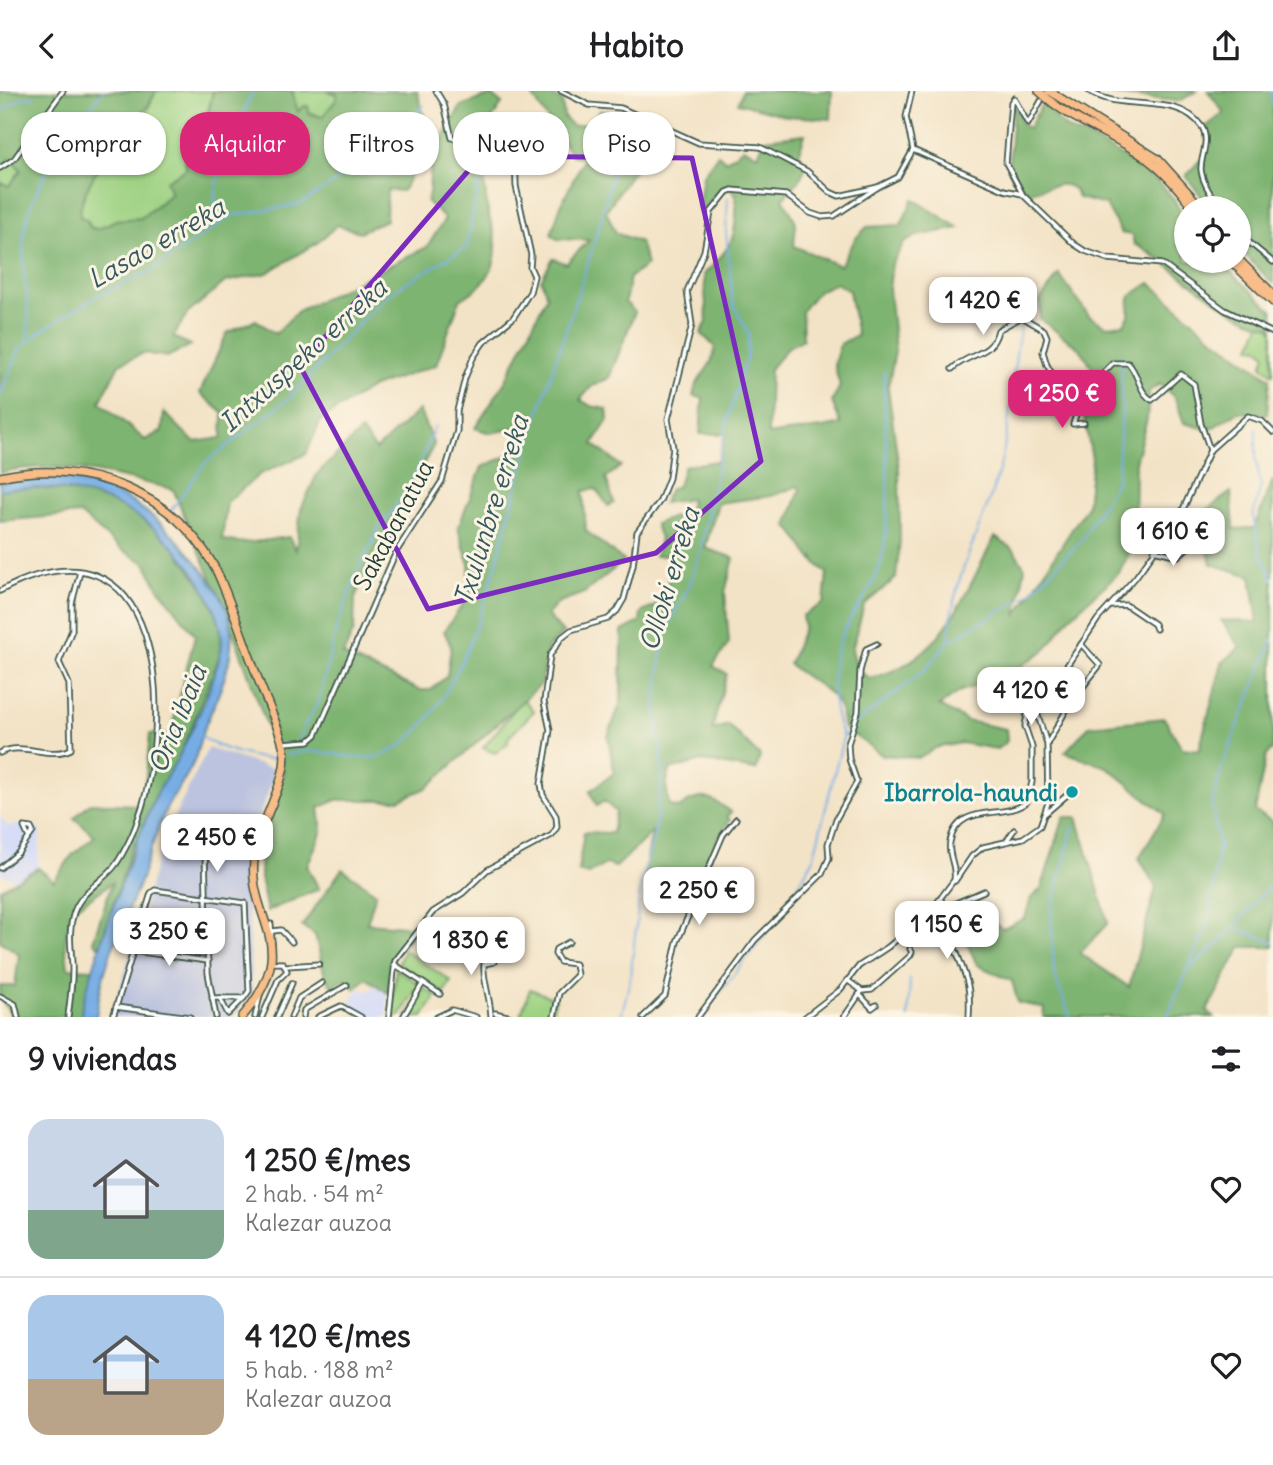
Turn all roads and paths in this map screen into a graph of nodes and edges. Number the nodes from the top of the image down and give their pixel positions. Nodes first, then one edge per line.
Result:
1 (63, 91) edge
2 (436, 91) edge
3 (561, 91) edge
4 (912, 91) edge
5 (1039, 91) edge
6 (1049, 91) edge
7 (1089, 91) edge
8 (1041, 101) dead end
9 (913, 150) junction
10 (0, 168) edge
11 (877, 187) junction
12 (1022, 194) junction
13 (1183, 196) edge
14 (1192, 196) edge
15 (1212, 196) edge
16 (1251, 244) edge
17 (1273, 262) edge
18 (1251, 272) edge
19 (1243, 273) edge
20 (1273, 294) edge
21 (1273, 302) edge
22 (1273, 333) edge
23 (952, 369) dead end
24 (1078, 409) junction
25 (1084, 423) dead end
26 (1273, 432) edge
27 (1210, 450) junction
28 (0, 477) edge
29 (1186, 549) dead end
30 (1154, 550) junction
31 (80, 572) junction
32 (0, 591) edge
33 (1109, 606) junction
34 (1156, 629) dead end
35 (877, 644) dead end
36 (1081, 644) junction
37 (1044, 692) junction
38 (1072, 702) junction
39 (1034, 703) junction
40 (282, 743) junction
41 (1047, 744) junction
42 (0, 753) edge
43 (1066, 796) dead end
44 (1046, 813) junction
45 (736, 819) dead end
46 (1014, 830) dead end
47 (28, 836) dead end
48 (1006, 841) junction
49 (205, 852) dead end
50 (0, 868) edge
51 (952, 886) junction
52 (984, 891) dead end
53 (206, 897) junction
54 (941, 900) junction
55 (945, 907) junction
56 (926, 916) junction
57 (271, 924) dead end
58 (273, 931) junction
59 (292, 942) dead end
60 (569, 942) dead end
61 (271, 946) junction
62 (910, 949) dead end
63 (133, 951) junction
64 (208, 961) junction
65 (272, 963) junction
66 (494, 963) dead end
67 (319, 964) dead end
68 (394, 964) junction
69 (286, 966) junction
70 (847, 981) junction
71 (292, 983) dead end
72 (323, 983) dead end
73 (423, 983) junction
74 (347, 985) dead end
75 (261, 993) junction
76 (861, 993) junction
77 (440, 994) dead end
78 (0, 996) edge
79 (212, 998) junction
80 (220, 998) junction
81 (244, 998) junction
82 (876, 1005) dead end
83 (116, 1007) junction
84 (466, 1015) edge
85 (493, 1015) edge
86 (359, 1016) edge
87 (18, 1017) edge
88 (68, 1017) edge
89 (113, 1017) edge
90 (190, 1017) edge
91 (216, 1017) edge
92 (242, 1017) edge
93 (255, 1017) edge
94 (262, 1017) edge
95 (277, 1017) edge
96 (291, 1017) edge
97 (303, 1017) edge
98 (318, 1017) edge
99 (389, 1017) edge
100 (403, 1017) edge
101 (437, 1017) edge
102 (476, 1017) edge
103 (511, 1017) edge
104 (554, 1017) edge
105 (643, 1017) edge
106 (698, 1017) edge
107 (805, 1017) edge
108 (844, 1017) edge
109 (969, 1017) edge

1 - 10 street
2 - 40 street, Sakabanatua
3 - 11 street
4 - 9 street
5 - 13 highway
6 - 14 highway
7 - 15 street
8 - 12 street
9 - 11 street
9 - 12 street
11 - 68 street
12 - 22 street
16 - 17 street
18 - 20 highway
19 - 21 highway
23 - 24 street
24 - 25 street
24 - 27 street
26 - 27 street
27 - 30 street
28 - 40 highway
29 - 30 street
30 - 33 street
31 - 32 street
31 - 42 street
31 - 88 street
33 - 34 street
33 - 36 street
35 - 106 street
36 - 37 street
36 - 38 street
37 - 38 street
37 - 39 street
38 - 41 street
39 - 41 street
39 - 51 street
40 - 61 highway
41 - 44 street
43 - 44 street
44 - 48 street
45 - 105 street
46 - 48 street
47 - 50 street
48 - 51 street
49 - 53 street
51 - 54 street
52 - 55 street
53 - 63 street
53 - 64 street
53 - 81 street
54 - 55 street
54 - 56 street
55 - 56 street
55 - 109 street
56 - 70 street
57 - 58 street
58 - 59 street
58 - 61 street
60 - 104 street
61 - 65 highway
62 - 76 street
63 - 64 street
63 - 83 street
64 - 79 street
65 - 69 street
65 - 75 highway
66 - 85 street
67 - 69 street
68 - 73 street
68 - 99 street
69 - 94 street
70 - 76 street
70 - 107 street
71 - 95 street
72 - 96 street
73 - 77 street
73 - 100 street
74 - 97 street
75 - 92 highway
75 - 93 street
76 - 82 street
76 - 108 street
78 - 87 street
79 - 80 street
79 - 91 street
80 - 81 street
80 - 81 street
83 - 89 street
83 - 90 street
84 - 101 street
84 - 102 street
85 - 103 street
86 - 98 street

